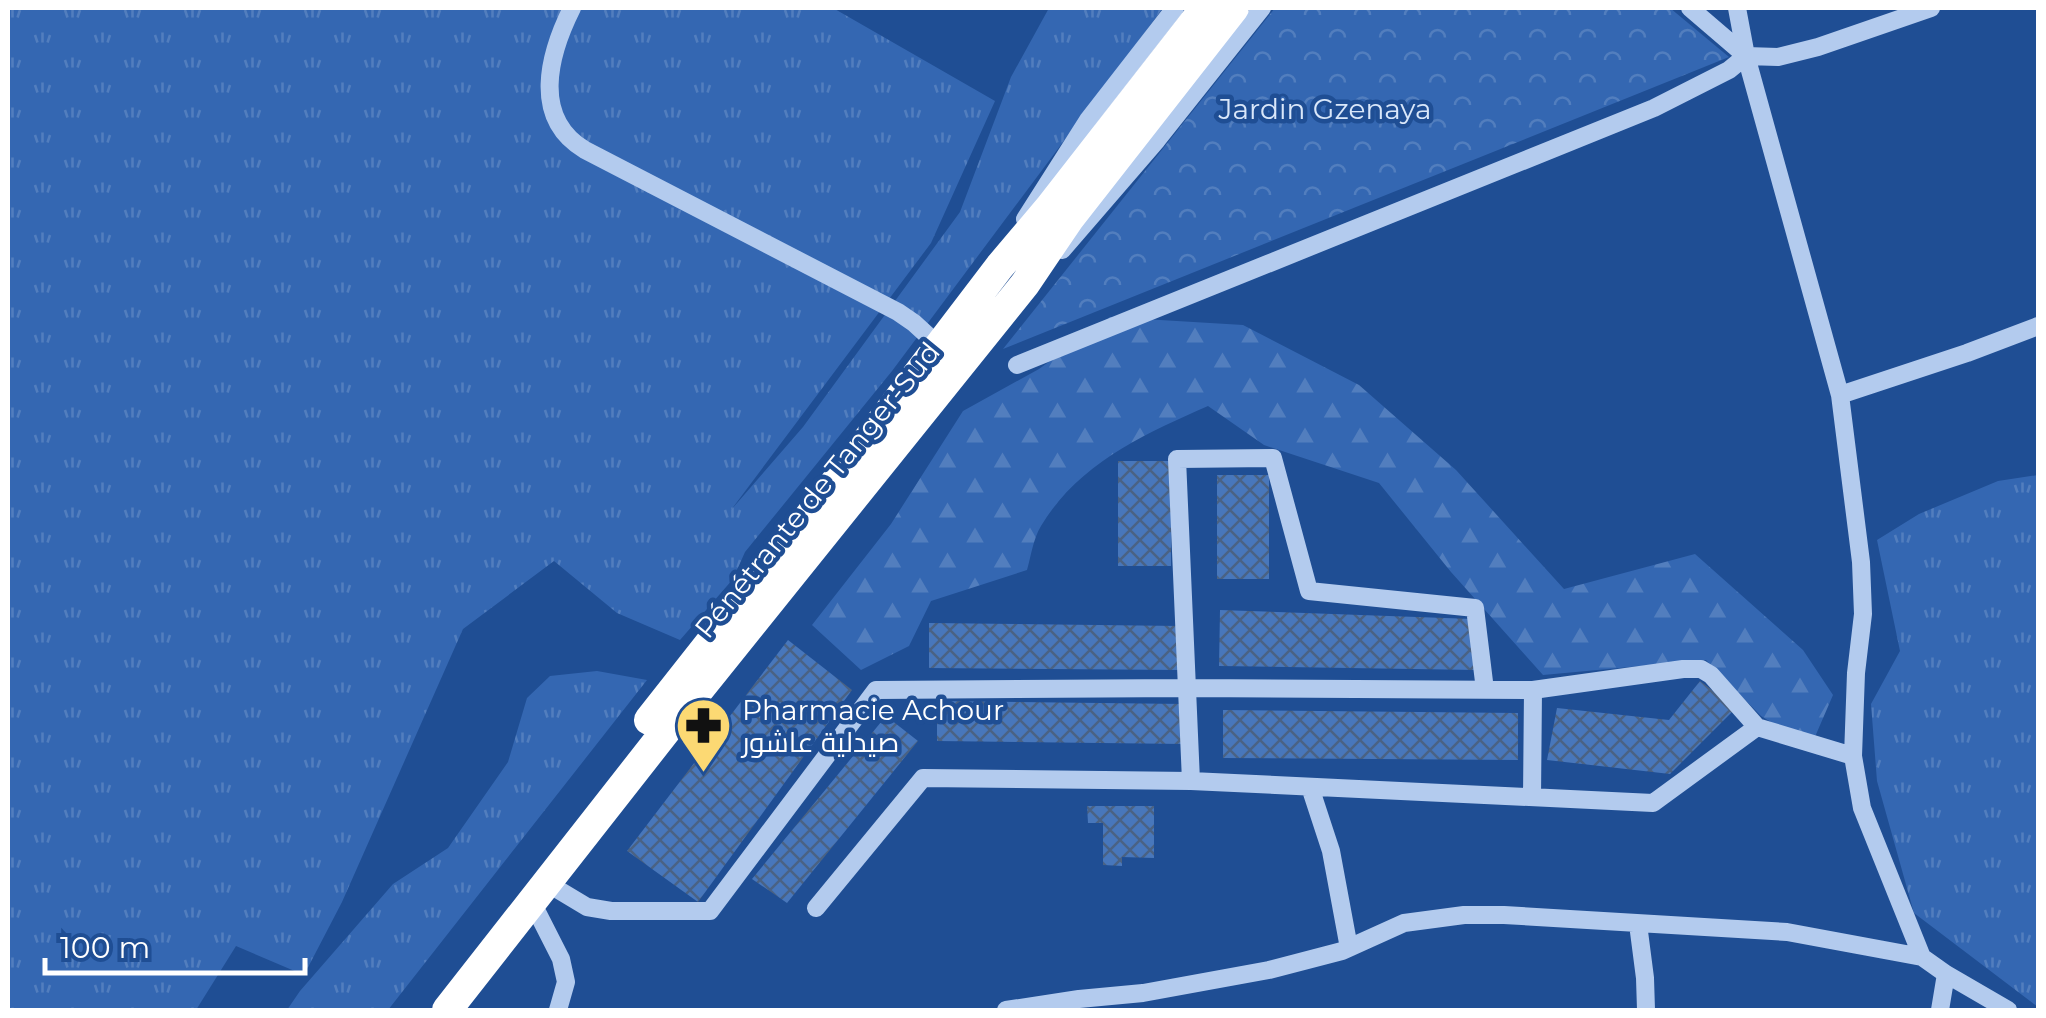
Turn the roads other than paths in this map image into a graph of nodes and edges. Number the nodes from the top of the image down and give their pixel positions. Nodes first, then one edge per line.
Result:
1 (572, 8) edge
2 (1175, 8) edge
3 (1205, 8) edge
4 (1234, 8) edge
5 (1262, 8) edge
6 (1690, 8) edge
7 (1737, 8) edge
8 (1930, 8) edge
9 (1746, 56) junction
10 (1000, 266) junction
11 (1025, 284) junction
12 (2038, 326) edge
13 (938, 345) junction
14 (1018, 365) dead end
15 (1840, 395) junction
16 (753, 605) junction
17 (689, 686) junction
18 (1188, 688) junction
19 (1485, 690) junction
20 (1533, 690) junction
21 (1757, 727) junction
22 (1854, 756) junction
23 (1191, 781) junction
24 (1310, 786) junction
25 (1532, 798) junction
26 (540, 892) junction
27 (816, 908) dead end
28 (1638, 924) junction
29 (1349, 948) junction
30 (1922, 957) junction
31 (1946, 974) junction
32 (1142, 1002) edge
33 (424, 1010) edge
34 (447, 1010) edge
35 (558, 1010) edge
36 (1006, 1010) edge
37 (1646, 1010) edge
38 (1940, 1010) edge
39 (2008, 1010) edge

1 - 13 street
2 - 10 street
3 - 10 highway, Pénétrante de Tanger-Sud
4 - 11 highway, Pénétrante de Tanger-Sud
5 - 11 street
6 - 9 street
7 - 9 street
8 - 9 street
9 - 14 street
9 - 15 street
10 - 13 highway, Pénétrante de Tanger-Sud
11 - 16 highway, Pénétrante de Tanger-Sud
12 - 15 street
13 - 16 highway, Pénétrante de Tanger-Sud
15 - 22 street
16 - 17 highway, Pénétrante de Tanger-Sud
17 - 26 highway, Pénétrante de Tanger-Sud
17 - 33 highway, Pénétrante de Tanger-Sud
18 - 19 street
18 - 19 street
18 - 23 street
18 - 26 street
19 - 20 street
20 - 21 street
20 - 25 street
21 - 22 street
21 - 25 street
22 - 30 street
23 - 24 street
23 - 27 street
24 - 25 street
24 - 29 street
26 - 34 highway, Pénétrante de Tanger-Sud
26 - 35 street
28 - 29 street
28 - 30 street
28 - 37 street
29 - 32 street
30 - 31 street
31 - 38 street
31 - 39 street
32 - 36 street

